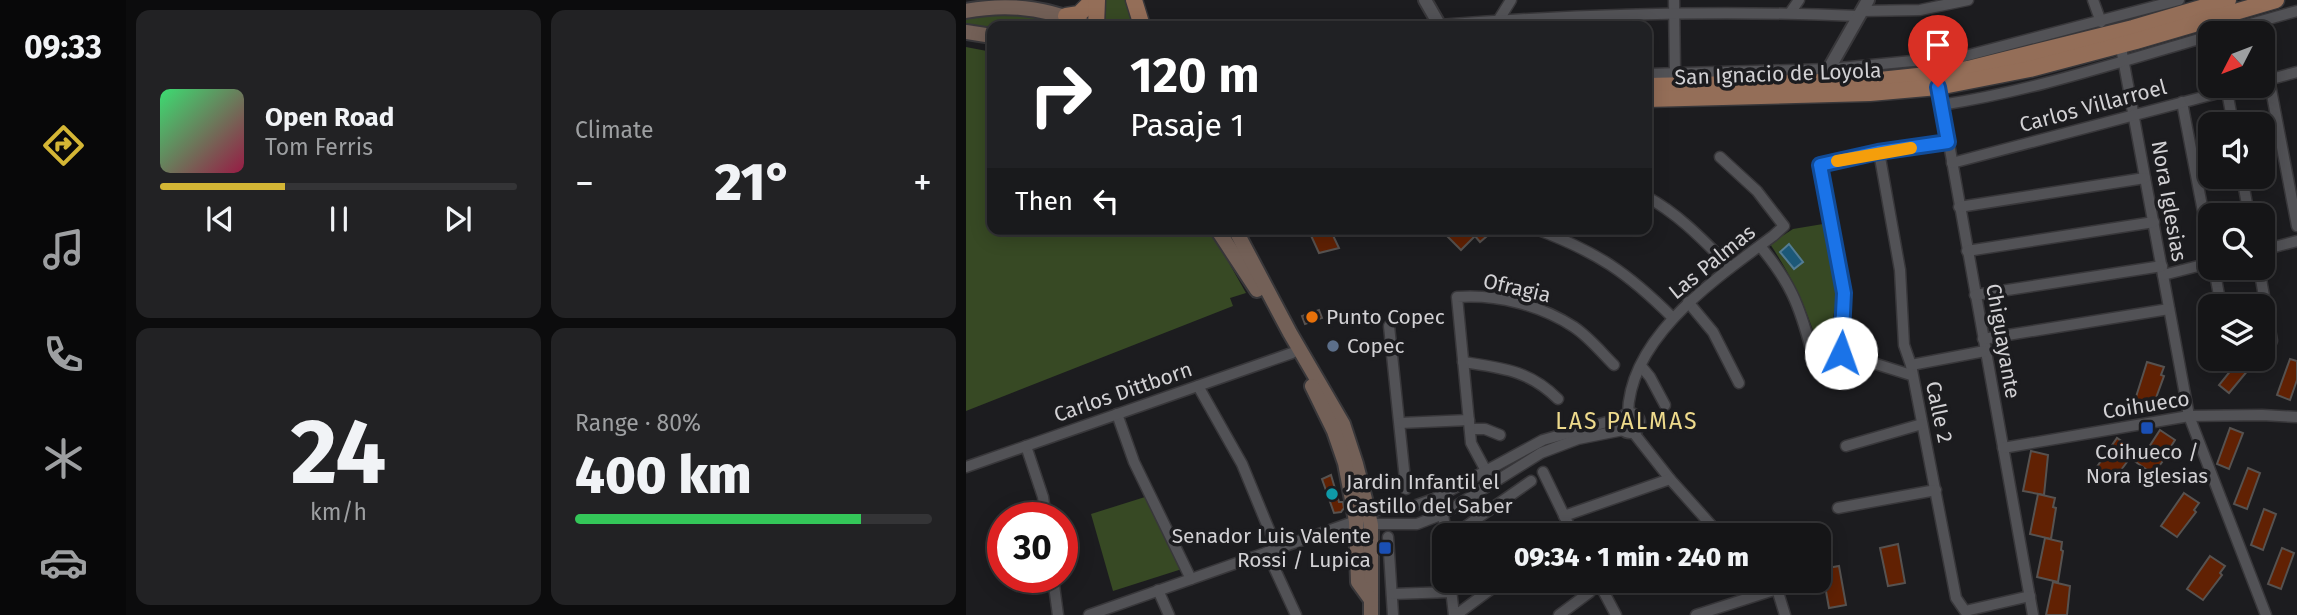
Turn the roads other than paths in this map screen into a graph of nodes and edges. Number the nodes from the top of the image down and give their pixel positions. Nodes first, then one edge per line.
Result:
1 (1095, 0) edge
2 (1134, 0) edge
3 (1425, 0) edge
4 (1511, 0) edge
5 (1674, 0) edge
6 (1799, 0) edge
7 (1968, 0) edge
8 (2093, 0) edge
9 (2228, 0) edge
10 (2276, 0) edge
11 (2173, 1) edge
12 (984, 4) edge
13 (1863, 9) edge
14 (966, 11) edge
15 (2297, 11) edge
16 (1790, 13) junction
17 (1674, 15) junction
18 (1066, 16) junction
19 (1497, 20) junction
20 (1076, 21) edge
21 (1096, 21) edge
22 (1140, 21) edge
23 (1436, 21) edge
24 (1487, 21) edge
25 (2261, 21) edge
26 (2101, 22) junction
27 (966, 32) edge
28 (987, 35) edge
29 (2198, 37) edge
30 (2121, 45) junction
31 (1675, 72) junction
32 (2297, 72) edge
33 (1652, 74) edge
34 (2275, 78) edge
35 (1938, 80) junction
36 (1821, 82) junction
37 (1652, 86) edge
38 (2198, 98) edge
39 (2270, 98) edge
40 (1652, 99) edge
41 (2182, 102) junction
42 (1941, 105) junction
43 (2134, 115) junction
44 (1948, 142) junction
45 (1878, 152) junction
46 (1720, 157) dead end
47 (1952, 163) junction
48 (2145, 178) junction
49 (1652, 200) edge
50 (2201, 203) edge
51 (1959, 206) junction
52 (2154, 222) junction
53 (2297, 226) edge
54 (1221, 235) edge
55 (1238, 235) edge
56 (1552, 235) edge
57 (2297, 241) edge
58 (1760, 246) junction
59 (2275, 247) edge
60 (1967, 251) junction
61 (2198, 265) edge
62 (1730, 267) junction
63 (2162, 271) junction
64 (1975, 295) junction
65 (1688, 302) junction
66 (2169, 309) junction
67 (1673, 318) junction
68 (1389, 326) dead end
69 (1983, 339) junction
70 (1811, 349) dead end
71 (1985, 351) junction
72 (1292, 353) junction
73 (1463, 362) junction
74 (1614, 365) dead end
75 (1641, 366) junction
76 (1911, 370) junction
77 (1739, 383) dead end
78 (1198, 386) junction
79 (1558, 399) dead end
80 (1665, 405) dead end
81 (1118, 414) junction
82 (1625, 416) junction
83 (2189, 416) junction
84 (2297, 417) edge
85 (1399, 423) junction
86 (1470, 424) junction
87 (1922, 424) junction
88 (1628, 431) junction
89 (1500, 435) dead end
90 (1026, 446) junction
91 (1846, 446) dead end
92 (2003, 448) junction
93 (966, 467) edge
94 (1485, 471) junction
95 (1543, 472) dead end
96 (1670, 479) junction
97 (1531, 481) dead end
98 (1492, 482) junction
99 (1406, 489) dead end
100 (1936, 490) junction
101 (1434, 499) junction
102 (1044, 502) edge
103 (1838, 508) dead end
104 (1443, 514) junction
105 (1564, 516) junction
106 (1369, 518) junction
107 (1356, 521) junction
108 (1444, 523) edge
109 (1471, 523) edge
110 (1568, 523) edge
111 (1709, 523) edge
112 (1388, 537) dead end
113 (1272, 550) junction
114 (1191, 579) junction
115 (1432, 589) edge
116 (1158, 590) junction
117 (1055, 593) edge
118 (1451, 593) edge
119 (1485, 593) edge
120 (1589, 593) edge
121 (1604, 593) edge
122 (1754, 593) edge
123 (1778, 593) edge
124 (1392, 594) junction
125 (2030, 596) junction
126 (1371, 608) edge
127 (1058, 615) edge
128 (1089, 615) edge
129 (1169, 615) edge
130 (1296, 615) edge
131 (1393, 615) edge
132 (1455, 615) edge
133 (1559, 615) edge
134 (1616, 615) edge
135 (1696, 615) edge
136 (1786, 615) edge
137 (2033, 615) edge
138 (2266, 615) edge

1 - 18 main road
1 - 21 main road
2 - 22 main road
3 - 23 street
4 - 19 street
5 - 17 street
6 - 16 street
7 - 13 street
8 - 26 street
9 - 30 main road, San Ignacio de Loyola
10 - 30 main road, San Ignacio de Loyola
11 - 26 street, San Ignacio de Loyola
12 - 14 main road
12 - 18 main road
13 - 16 street
13 - 36 street
15 - 25 street
16 - 17 street
17 - 19 street
17 - 31 street
18 - 20 main road
19 - 24 street
26 - 36 street, San Ignacio de Loyola
27 - 28 main road
29 - 30 street, San Ignacio de Loyola
30 - 35 main road, San Ignacio de Loyola
30 - 42 street, San Ignacio de Loyola
30 - 43 street, Nora Iglesias
31 - 33 street, San Ignacio de Loyola
31 - 36 street, San Ignacio de Loyola
32 - 34 street
35 - 36 main road, San Ignacio de Loyola
35 - 42 street, Chiguayante
36 - 37 main road, San Ignacio de Loyola
36 - 40 main road, San Ignacio de Loyola
38 - 41 street, Carlos Villarroel
39 - 53 street
41 - 43 street, Carlos Villarroel
41 - 50 street
42 - 44 street, Chiguayante
43 - 47 street, Carlos Villarroel
43 - 48 street, Nora Iglesias
44 - 45 street
44 - 47 street, Chiguayante
45 - 76 street, Calle 2
45 - 76 street
46 - 58 street, Las Palmas
47 - 51 street, Chiguayante
48 - 51 street
48 - 52 street, Nora Iglesias
49 - 62 street
51 - 60 street, Chiguayante
52 - 60 street
52 - 63 street, Nora Iglesias
54 - 72 main road
55 - 106 main road
56 - 67 street
57 - 59 street
58 - 62 street, Las Palmas
58 - 70 street
60 - 64 street, Chiguayante
61 - 63 street
62 - 65 street, Las Palmas
63 - 64 street
63 - 66 street, Nora Iglesias
64 - 69 street, Chiguayante
65 - 67 street, Las Palmas
65 - 77 street
66 - 69 street
66 - 83 street, Nora Iglesias
67 - 75 street, Las Palmas
68 - 85 street
69 - 71 street, Chiguayante
71 - 76 street
71 - 92 street, Chiguayante
72 - 78 street, Carlos Dittborn
72 - 107 main road
73 - 74 street, Ofragia
73 - 79 street
73 - 86 street, Ofragia
75 - 80 street
75 - 82 street, Las Palmas
76 - 87 street, Calle 2
78 - 81 street, Carlos Dittborn
78 - 113 street
81 - 90 street, Carlos Dittborn
81 - 114 street
82 - 88 street, Las Palmas
82 - 88 street, Las Palmas
82 - 94 street
83 - 84 street, Coihueco
83 - 92 street, Coihueco
83 - 138 street, Nora Iglesias
85 - 86 street
85 - 99 street
86 - 89 street
86 - 94 street, Ofragia
87 - 91 street
87 - 100 street, Calle 2
88 - 96 street
88 - 98 street
90 - 93 street, Carlos Dittborn
90 - 102 street
92 - 125 street, Chiguayante
94 - 98 street, Ofragia
94 - 101 street
95 - 105 street
96 - 105 street
96 - 111 street
97 - 109 street
98 - 104 street
100 - 103 street
100 - 125 street, Calle 2
101 - 104 street
101 - 106 street
104 - 106 street
104 - 108 street
105 - 110 street
106 - 107 street
106 - 126 main road
107 - 113 street
107 - 126 main road
112 - 124 street
113 - 114 street
113 - 130 street
114 - 116 street
115 - 124 street
116 - 128 street
116 - 129 street
117 - 127 street
118 - 132 street
119 - 132 street
120 - 133 street
121 - 134 street
122 - 135 street
123 - 136 street
124 - 131 street
125 - 137 street, Chiguayante

